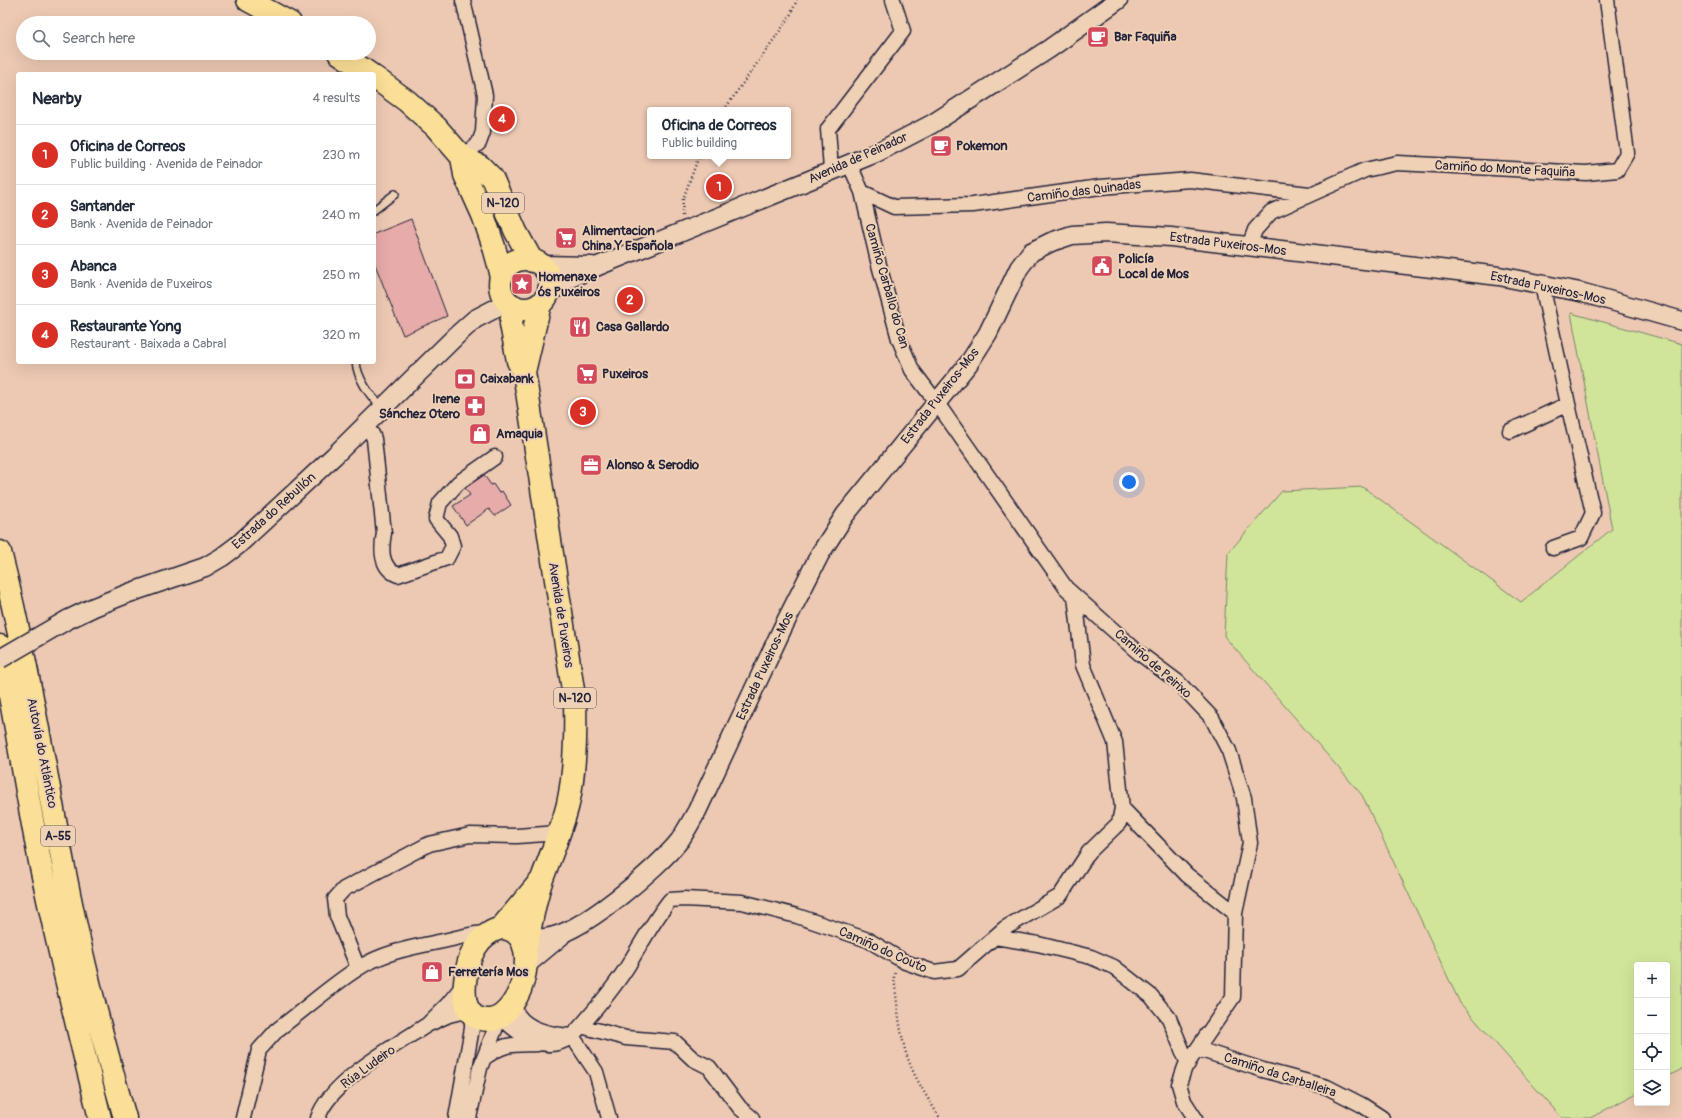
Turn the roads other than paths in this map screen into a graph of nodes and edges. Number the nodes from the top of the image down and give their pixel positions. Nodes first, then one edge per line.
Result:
1 (248, 0) edge
2 (463, 0) edge
3 (893, 0) edge
4 (1118, 0) edge
5 (1607, 0) edge
6 (277, 16) edge
7 (349, 60) edge
8 (367, 72) edge
9 (376, 78) edge
10 (462, 157) junction
11 (849, 163) junction
12 (831, 170) junction
13 (862, 192) junction
14 (395, 194) dead end
15 (1309, 194) junction
16 (376, 208) edge
17 (1249, 246) junction
18 (536, 263) junction
19 (598, 266) junction
20 (502, 276) junction
21 (1542, 285) junction
22 (544, 299) junction
23 (511, 304) junction
24 (1682, 321) edge
25 (356, 364) edge
26 (524, 372) junction
27 (937, 403) junction
28 (1568, 404) junction
29 (382, 407) junction
30 (364, 426) junction
31 (1510, 431) dead end
32 (495, 457) dead end
33 (1553, 548) dead end
34 (0, 552) edge
35 (1075, 596) junction
36 (0, 646) edge
37 (0, 659) edge
38 (1122, 808) junction
39 (559, 833) junction
40 (542, 880) junction
41 (534, 912) junction
42 (1235, 913) junction
43 (562, 934) junction
44 (995, 937) junction
45 (514, 940) junction
46 (443, 941) junction
47 (469, 961) junction
48 (358, 968) junction
49 (465, 983) junction
50 (506, 1010) junction
51 (471, 1012) junction
52 (427, 1025) junction
53 (577, 1031) junction
54 (543, 1044) junction
55 (1198, 1049) junction
56 (484, 1058) junction
57 (1188, 1064) junction
58 (100, 1118) edge
59 (125, 1118) edge
60 (243, 1118) edge
61 (318, 1118) edge
62 (456, 1118) edge
63 (469, 1118) edge
64 (609, 1118) edge
65 (752, 1118) edge
66 (1195, 1118) edge
67 (1382, 1118) edge

1 - 6 highway
2 - 10 street
3 - 12 street
4 - 11 street, Avenida de Peinador
5 - 15 street, Camiño do Monte Faquiña
7 - 8 highway
9 - 10 highway, N-120
10 - 18 highway, N-120
10 - 20 highway, N-120
11 - 12 street, Avenida de Peinador
11 - 13 street, Camiño Carballo do Can
12 - 19 street, Avenida de Peinador
13 - 15 street, Camiño das Quinadas
13 - 27 street, Camiño Carballo do Can
14 - 16 lane
15 - 17 street, Camiño do Monte Faquiña
17 - 21 street, Estrada Puxeiros-Mos
17 - 27 street, Estrada Puxeiros-Mos
18 - 19 street, Avenida de Peinador
18 - 20 highway
18 - 22 highway, N-120
19 - 22 street, Avenida de Peinador
20 - 23 highway, N-120
21 - 24 street, Estrada Puxeiros-Mos
21 - 28 street
22 - 23 highway
22 - 26 highway, Avenida de Puxeiros / N-120
23 - 26 highway, Avenida de Puxeiros / N-120
23 - 29 street, Estrada do Rebullón
25 - 29 lane
26 - 39 highway, Avenida de Puxeiros / N-120
27 - 35 street, Camiño de Peirixo
27 - 43 street, Estrada Puxeiros-Mos
28 - 31 street
28 - 33 street
29 - 30 street, Estrada do Rebullón
30 - 32 street
30 - 37 street, Estrada do Rebullón, bridge
34 - 59 highway, Autovía do Atlántico / A-55
35 - 38 street, Camiño do Couto
35 - 42 street, Camiño de Peirixo
36 - 58 highway, Autovía do Atlántico / A-55
38 - 42 street
38 - 44 street, Camiño do Couto
39 - 40 highway, Avenida de Puxeiros / N-120
39 - 48 street
40 - 41 highway
40 - 45 highway, N-120
41 - 43 street
41 - 45 highway
42 - 55 street, Camiño de Peirixo
43 - 45 street, Estrada Puxeiros-Mos
43 - 45 street
44 - 53 street, Camiño do Couto
44 - 57 street
45 - 46 street
45 - 47 highway
45 - 50 highway
46 - 47 street
46 - 48 street
47 - 49 highway
48 - 60 street
49 - 51 highway
49 - 52 street, Rúa Ludeiro
50 - 51 highway
50 - 53 street
50 - 54 street
50 - 56 street
51 - 52 street, Rúa Ludeiro
51 - 62 street
52 - 61 street, Rúa Ludeiro
53 - 54 street, Camiño do Couto
53 - 64 street
53 - 65 street
54 - 56 street, Camiño do Couto
55 - 57 street, Camiño de Peirixo
55 - 67 street, Camiño da Carballeira
56 - 63 street
57 - 66 street, Camiño de Peirixo

